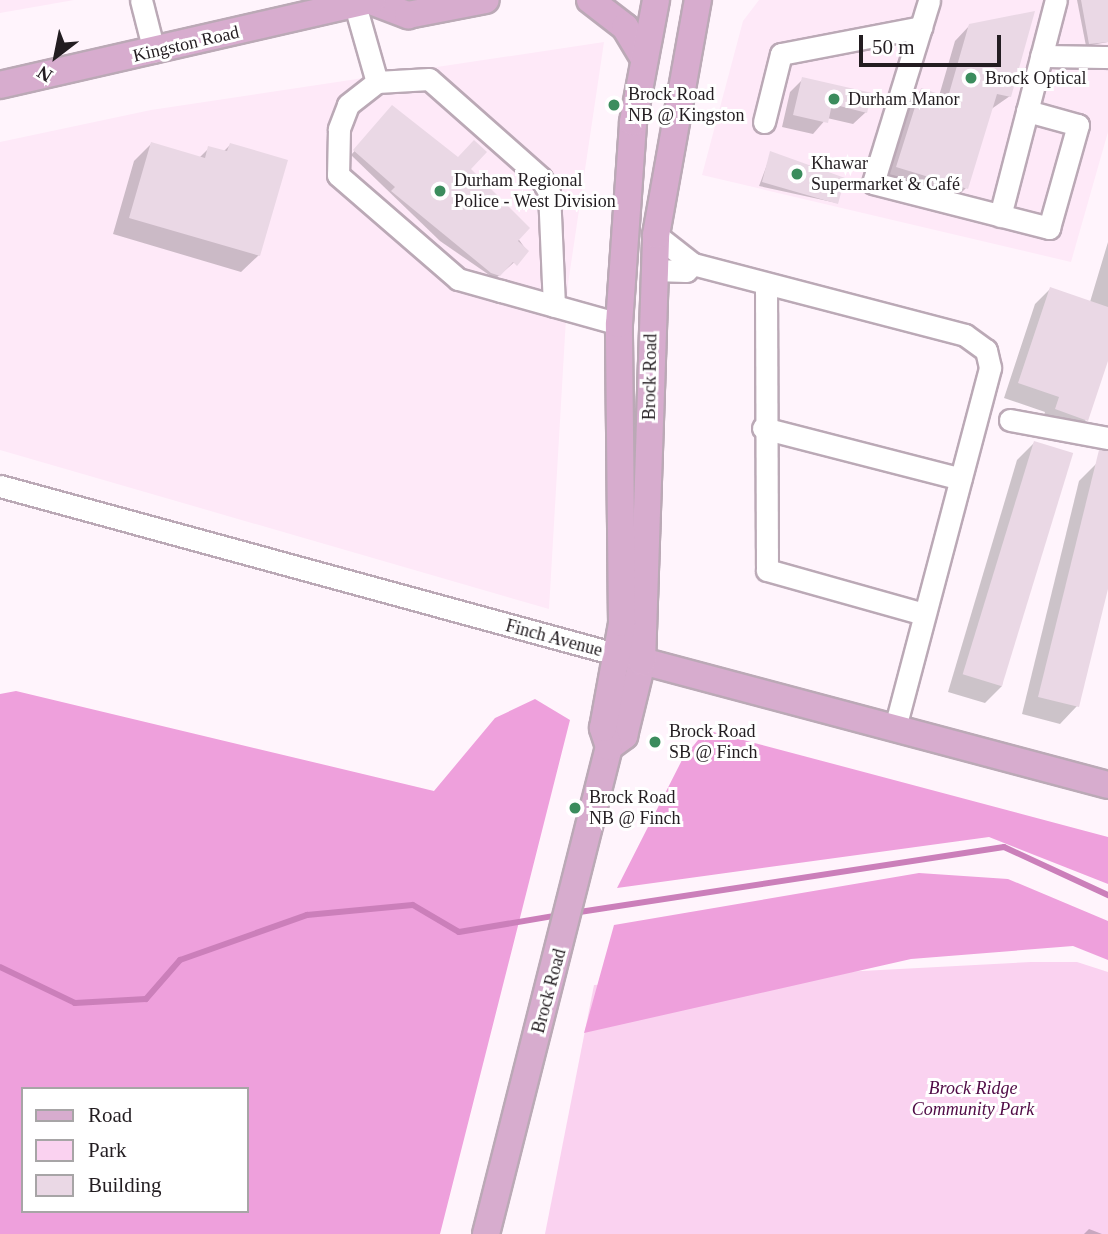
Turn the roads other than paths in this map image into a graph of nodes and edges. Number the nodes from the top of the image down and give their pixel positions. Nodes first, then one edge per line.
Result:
1 (141, 0) edge
2 (486, 0) edge
3 (590, 0) edge
4 (656, 0) edge
5 (698, 0) edge
6 (930, 0) edge
7 (1056, 0) edge
8 (366, 2) edge
9 (921, 27) junction
10 (154, 51) junction
11 (642, 55) junction
12 (1041, 56) junction
13 (1108, 57) edge
14 (377, 82) junction
15 (0, 85) edge
16 (1027, 111) junction
17 (764, 122) dead end
18 (1000, 216) junction
19 (656, 235) junction
20 (693, 264) junction
21 (654, 270) junction
22 (766, 284) junction
23 (554, 306) junction
24 (620, 324) junction
25 (1010, 420) dead end
26 (763, 428) junction
27 (1108, 438) edge
28 (961, 479) junction
29 (0, 486) edge
30 (924, 614) junction
31 (631, 658) junction
32 (895, 727) junction
33 (1108, 786) edge
34 (486, 1234) edge

1 - 10 street
2 - 8 main road
3 - 11 main road
4 - 11 main road, Brock Road
5 - 19 main road, Brock Road
6 - 9 street
7 - 12 street
8 - 10 main road, Kingston Road
8 - 14 street
9 - 17 street
9 - 18 street
10 - 15 main road, Kingston Road
11 - 24 main road, Brock Road
12 - 13 street
12 - 16 street
14 - 23 street
14 - 23 street
16 - 18 street
16 - 18 street
19 - 20 street
19 - 21 main road, Brock Road
20 - 21 street
20 - 22 street
21 - 31 main road, Brock Road
22 - 26 street
22 - 28 street
23 - 24 street
24 - 31 main road, Brock Road
25 - 27 street
26 - 28 street
26 - 30 street
28 - 30 street
29 - 31 street, Finch Avenue
30 - 32 street
31 - 32 main road, Finch Avenue
31 - 34 main road, Brock Road
32 - 33 main road, Finch Avenue

